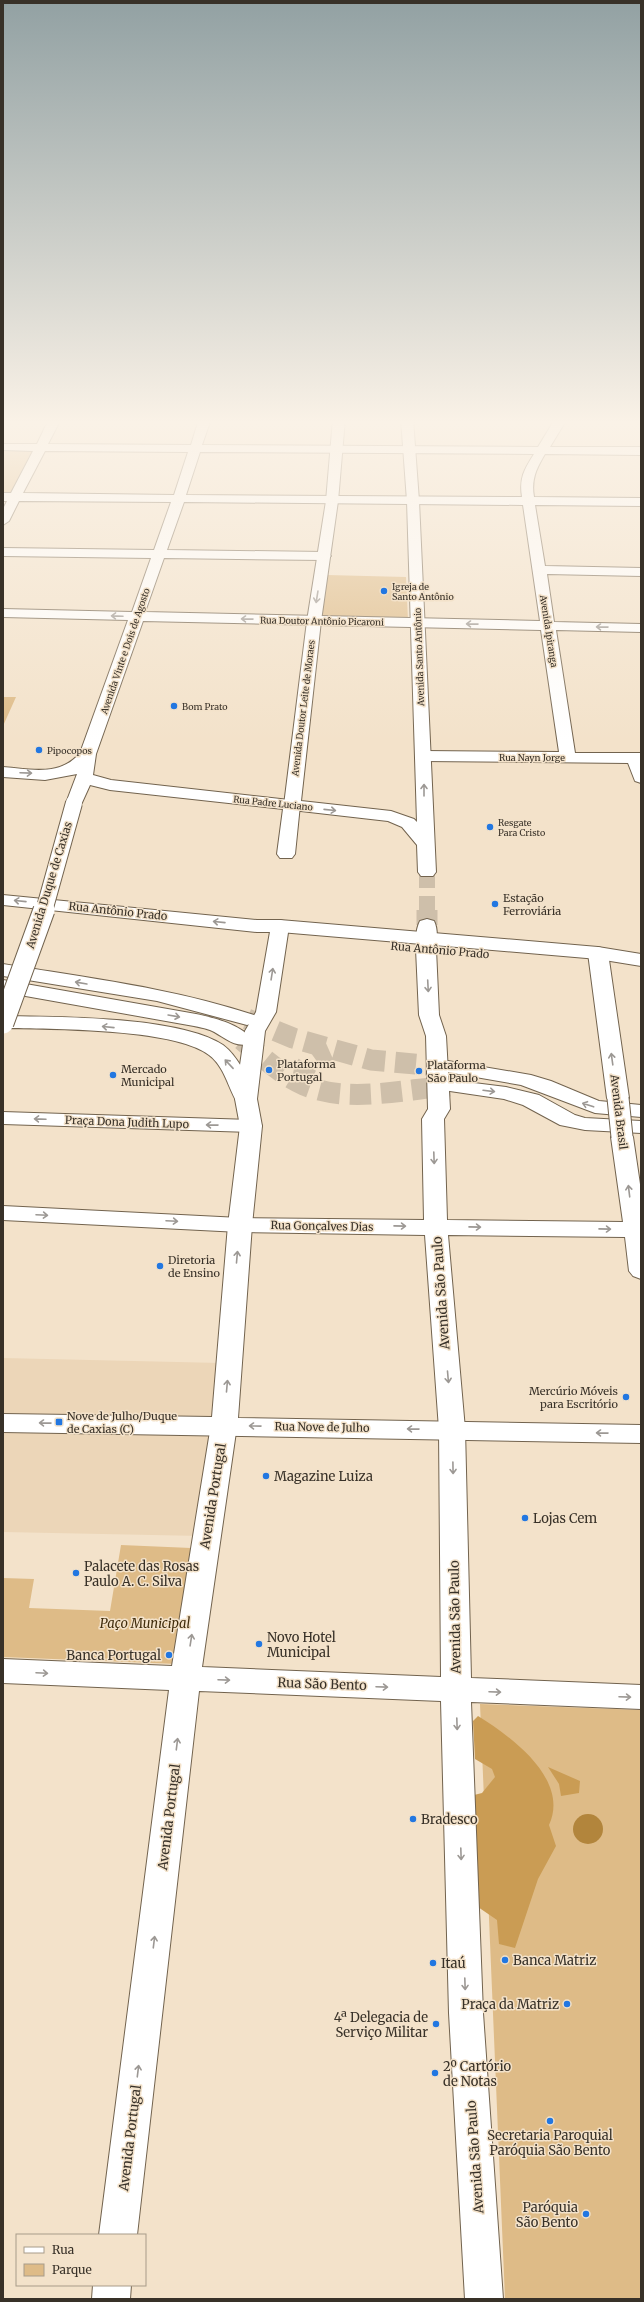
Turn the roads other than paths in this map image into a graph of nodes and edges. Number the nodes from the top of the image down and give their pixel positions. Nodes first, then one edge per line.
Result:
1 (169, 526) edge
2 (328, 526) edge
3 (414, 526) edge
4 (531, 526) edge
5 (3, 552) edge
6 (159, 554) junction
7 (324, 556) junction
8 (538, 570) junction
9 (641, 572) edge
10 (3, 613) edge
11 (138, 616) junction
12 (314, 621) junction
13 (418, 623) junction
14 (549, 626) junction
15 (641, 628) edge
16 (88, 754) junction
17 (424, 756) junction
18 (568, 757) junction
19 (638, 758) edge
20 (3, 772) edge
21 (50, 773) junction
22 (641, 778) edge
23 (78, 791) junction
24 (292, 805) junction
25 (424, 811) junction
26 (391, 816) junction
27 (425, 843) junction
28 (286, 854) dead end
29 (427, 872) tunnel mouth
30 (3, 900) edge
31 (279, 931) junction
32 (426, 937) junction
33 (599, 958) junction
34 (633, 959) edge
35 (3, 970) edge
36 (3, 986) edge
37 (247, 1018) tunnel mouth
38 (3, 1023) edge
39 (242, 1040) tunnel mouth
40 (246, 1099) junction
41 (641, 1111) edge
42 (3, 1118) edge
43 (250, 1126) junction
44 (631, 1132) edge
45 (3, 1213) edge
46 (240, 1225) junction
47 (436, 1227) junction
48 (637, 1230) edge
49 (641, 1271) edge
50 (3, 1423) edge
51 (224, 1425) junction
52 (452, 1430) junction
53 (641, 1434) edge
54 (3, 1671) edge
55 (185, 1679) junction
56 (456, 1690) junction
57 (641, 1697) edge
58 (118, 2234) edge
59 (112, 2286) edge
60 (111, 2299) edge
61 (484, 2299) edge

1 - 6 street, Avenida Vinte e Dois de Agosto
2 - 7 street, Avenida Doutor Leite de Moraes
3 - 13 street, Avenida Santo Antônio
4 - 8 street, Avenida Ipiranga
5 - 6 street
6 - 7 street
6 - 11 street, Avenida Vinte e Dois de Agosto
7 -> 12 street, Avenida Doutor Leite de Moraes
8 - 9 street
8 - 14 street, Avenida Ipiranga
11 -> 10 street, Rua Doutor Antônio Picaroni
12 -> 11 street, Rua Doutor Antônio Picaroni
11 - 16 street, Avenida Vinte e Dois de Agosto
12 - 13 street, Rua Doutor Antônio Picaroni
12 - 24 street, Avenida Doutor Leite de Moraes
14 -> 13 street, Rua Doutor Antônio Picaroni
13 - 17 street, Avenida Santo Antônio
15 -> 14 street, Rua Doutor Antônio Picaroni
14 - 18 street, Avenida Ipiranga
16 - 21 street
16 - 23 street, Avenida Vinte e Dois de Agosto
17 - 18 street, Rua Nayn Jorge
25 -> 17 street, Avenida Santo Antônio
18 - 19 street, Rua Nayn Jorge
19 - 22 street
20 -> 21 street
21 - 23 street
23 - 24 street, Rua Padre Luciano
23 - 38 street, Avenida Duque de Caxias, bridge
24 -> 26 street, Rua Padre Luciano
24 - 28 street, Avenida Doutor Leite de Moraes
25 - 26 street
25 - 27 street, Avenida Santo Antônio
26 - 27 street, Rua Padre Luciano
27 - 29 street, Avenida Santo Antônio
31 -> 30 street, Rua Antônio Prado
31 - 32 street, Rua Antônio Prado
40 -> 31 street, Avenida Portugal
32 - 33 street, Rua Antônio Prado
32 -> 47 street, Avenida São Paulo
33 - 34 street, Rua Antônio Prado
44 -> 33 street, Avenida Brasil, bridge
37 -> 35 street
36 -> 39 street
40 -> 38 street
40 - 43 street, Avenida Portugal
41 -> 44 street
43 -> 42 street, Praça Dona Judith Lupo
43 - 46 street, Avenida Portugal
48 -> 44 street, Avenida Brasil
45 -> 46 street, Rua Gonçalves Dias
46 -> 47 street, Rua Gonçalves Dias
51 -> 46 street, Avenida Portugal
47 -> 48 street, Rua Gonçalves Dias
47 -> 52 street, Avenida São Paulo
48 - 49 street, Avenida Brasil
51 -> 50 street, Rua Nove de Julho
52 -> 51 street, Rua Nove de Julho
55 -> 51 street, Avenida Portugal
53 -> 52 street, Rua Nove de Julho
52 -> 56 street, Avenida São Paulo
54 -> 55 street, Rua São Bento
55 -> 56 street, Rua São Bento
58 -> 55 street, Avenida Portugal
56 -> 57 street, Rua São Bento
56 -> 61 street, Avenida São Paulo
59 - 60 street

